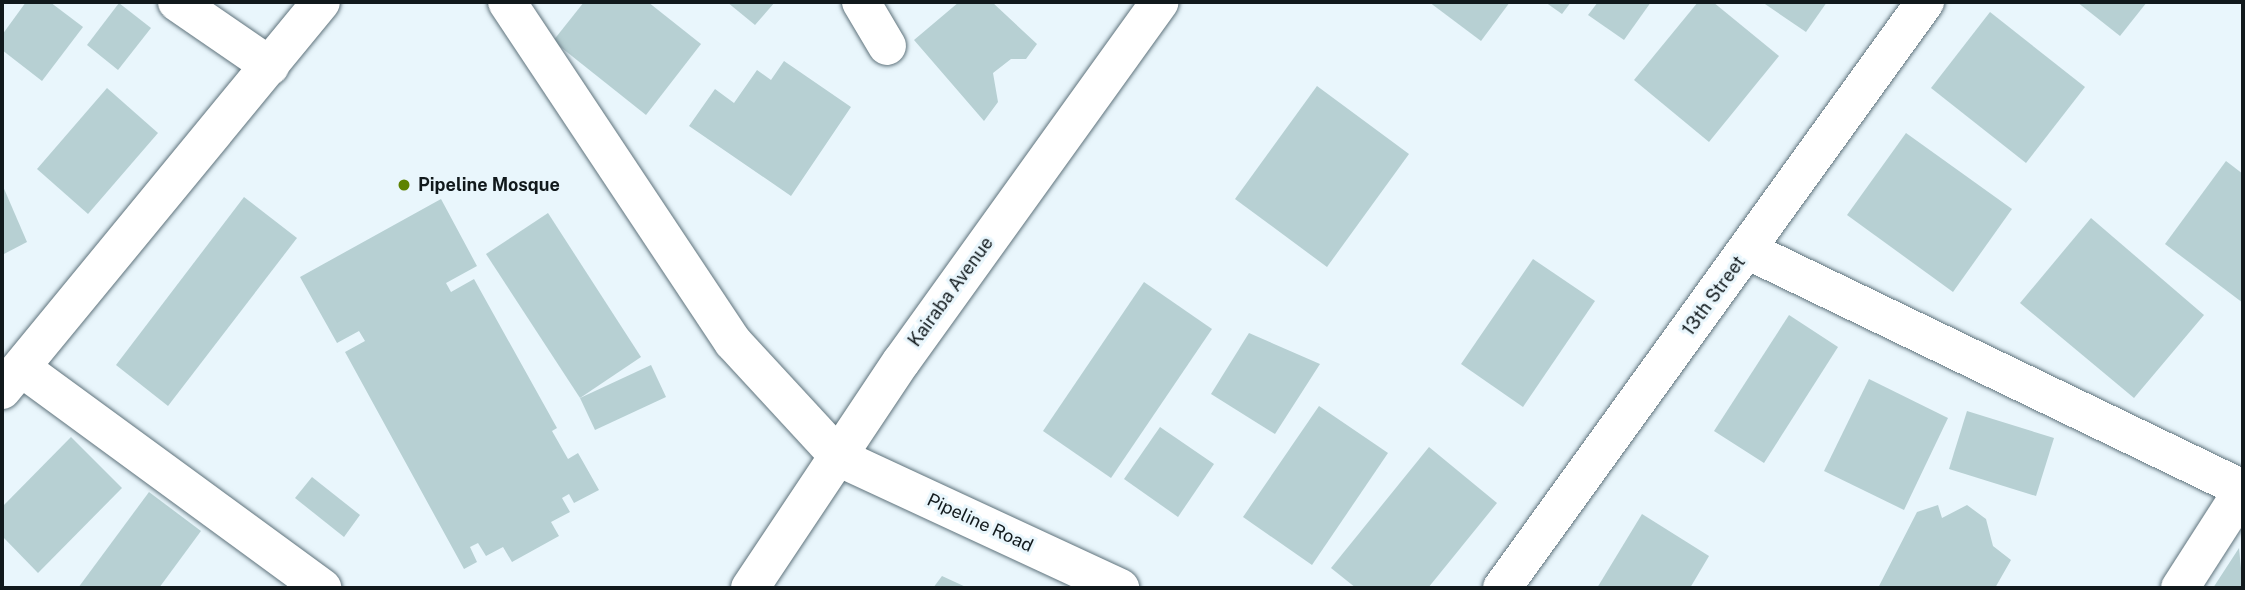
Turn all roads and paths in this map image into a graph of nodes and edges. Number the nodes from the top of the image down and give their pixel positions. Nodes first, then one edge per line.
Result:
1 (177, 2) edge
2 (321, 2) edge
3 (507, 2) edge
4 (861, 2) edge
5 (1160, 2) edge
6 (1925, 2) edge
7 (887, 46) dead end
8 (270, 66) junction
9 (1747, 250) junction
10 (12, 380) edge
11 (840, 458) junction
12 (2243, 489) edge
13 (322, 588) edge
14 (750, 588) edge
15 (1120, 588) edge
16 (1502, 588) edge
17 (2179, 588) edge

1 - 8 street
2 - 8 street
3 - 11 street
4 - 7 street
5 - 11 street, Kairaba Avenue
6 - 9 street, 13th Street
8 - 10 street
9 - 12 street
9 - 16 street, 13th Street
10 - 13 street
11 - 14 street, Kairaba Avenue
11 - 15 street, Pipeline Road
12 - 17 street

